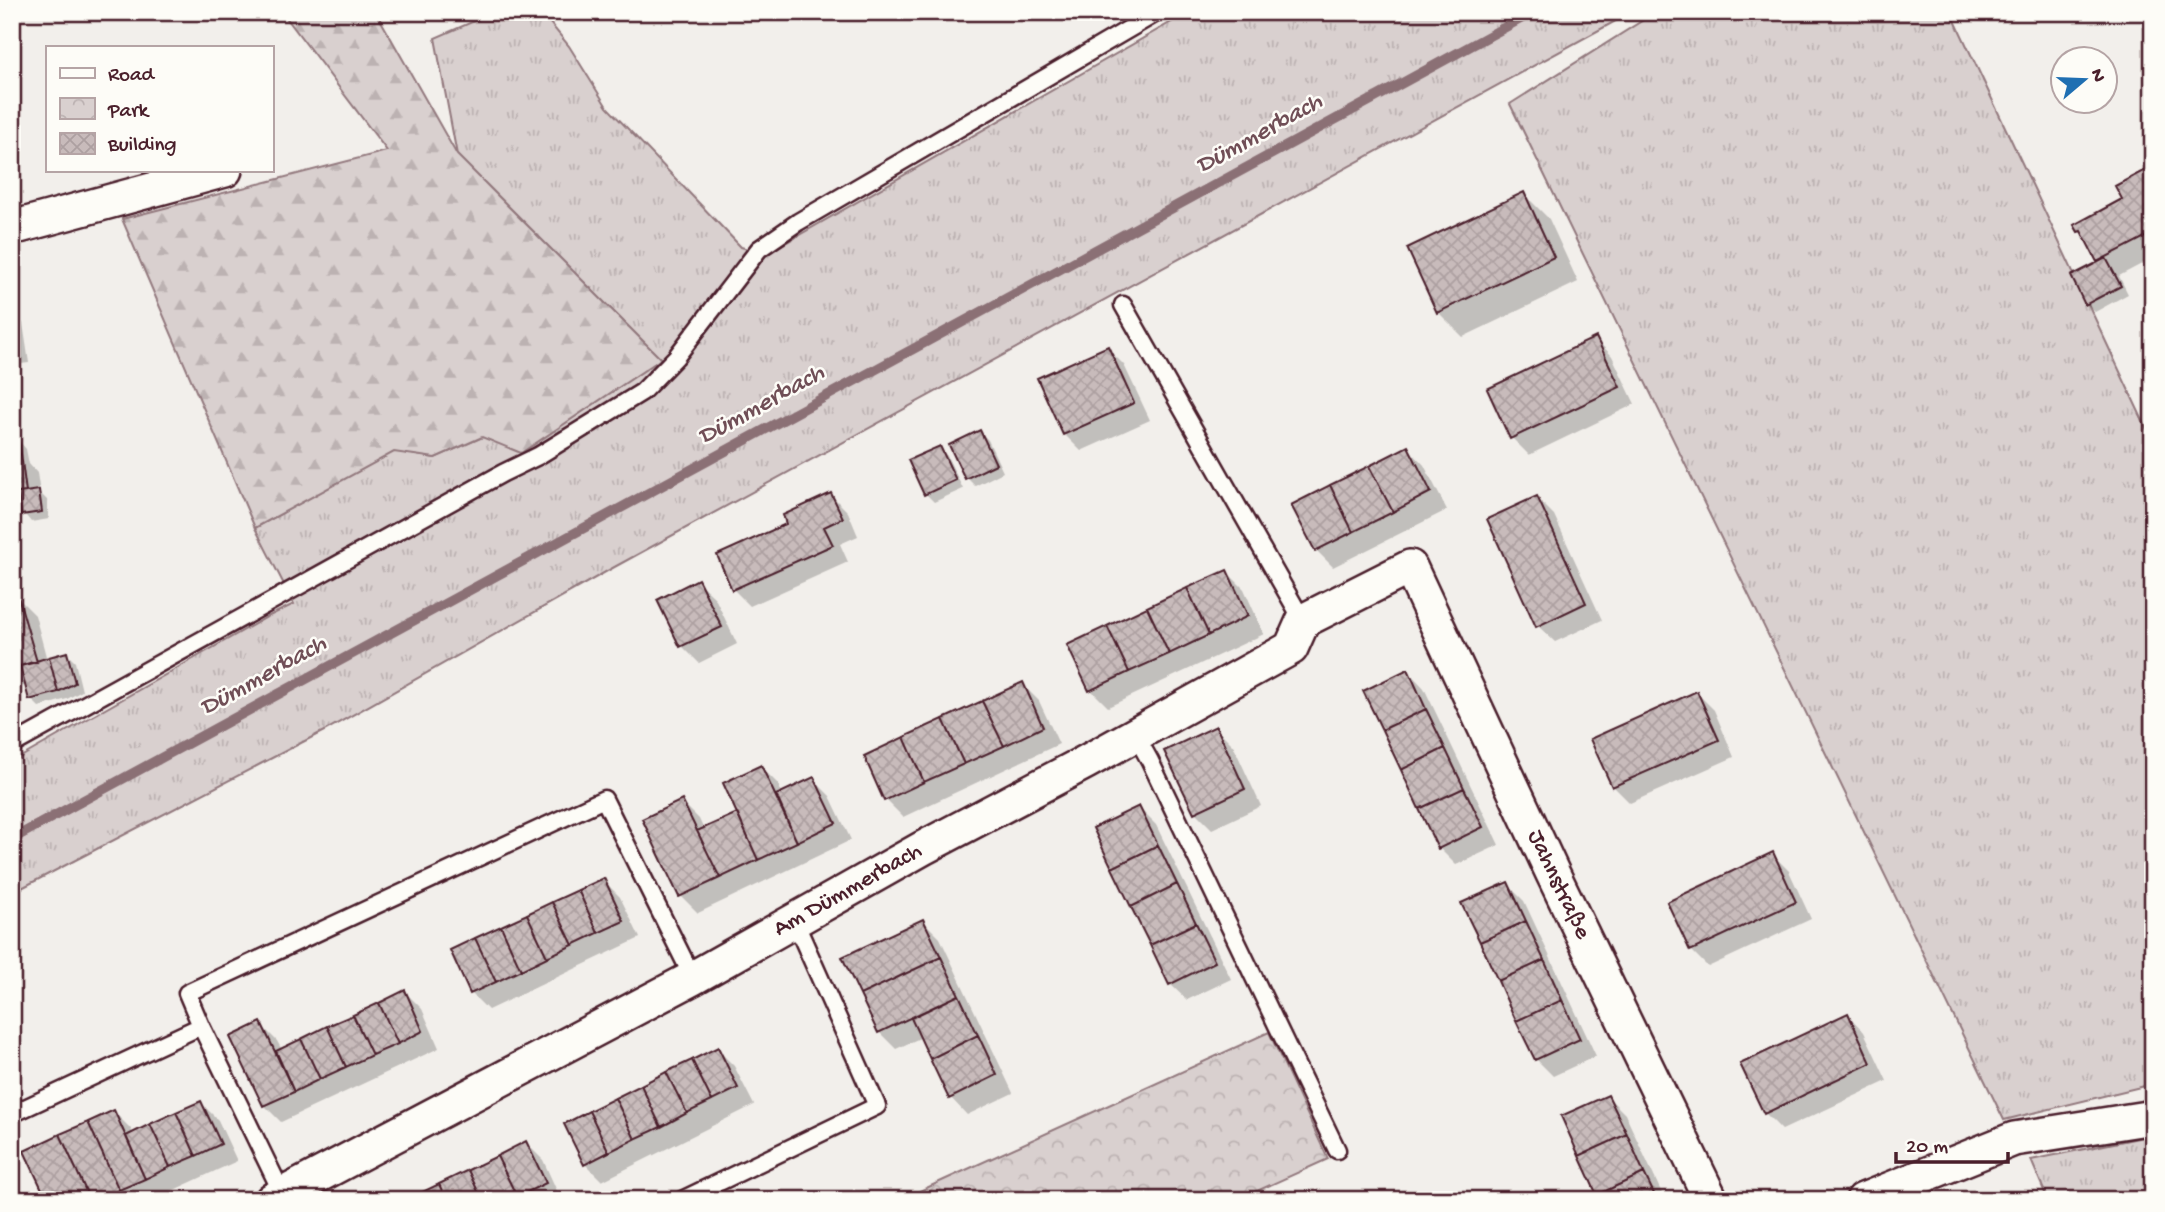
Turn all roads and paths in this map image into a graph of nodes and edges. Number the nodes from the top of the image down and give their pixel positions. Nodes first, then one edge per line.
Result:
1 (1158, 12) edge
2 (218, 172) edge
3 (12, 228) edge
4 (1123, 305) dead end
5 (1303, 621) junction
6 (1135, 734) junction
7 (12, 745) edge
8 (795, 922) junction
9 (693, 978) junction
10 (201, 1026) junction
11 (12, 1114) edge
12 (2153, 1116) edge
13 (1337, 1150) dead end
14 (287, 1196) edge
15 (682, 1200) edge
16 (1711, 1200) edge
17 (1863, 1200) edge

1 - 7 lane
2 - 3 street
4 - 5 lane
5 - 6 street, Am Dümmerbach
5 - 16 street, Jahnstraße
6 - 8 street, Am Dümmerbach
6 - 13 lane
8 - 9 street, Am Dümmerbach
8 - 15 lane
9 - 10 lane
9 - 14 street, Am Dümmerbach
10 - 11 lane
10 - 14 lane
12 - 17 street

